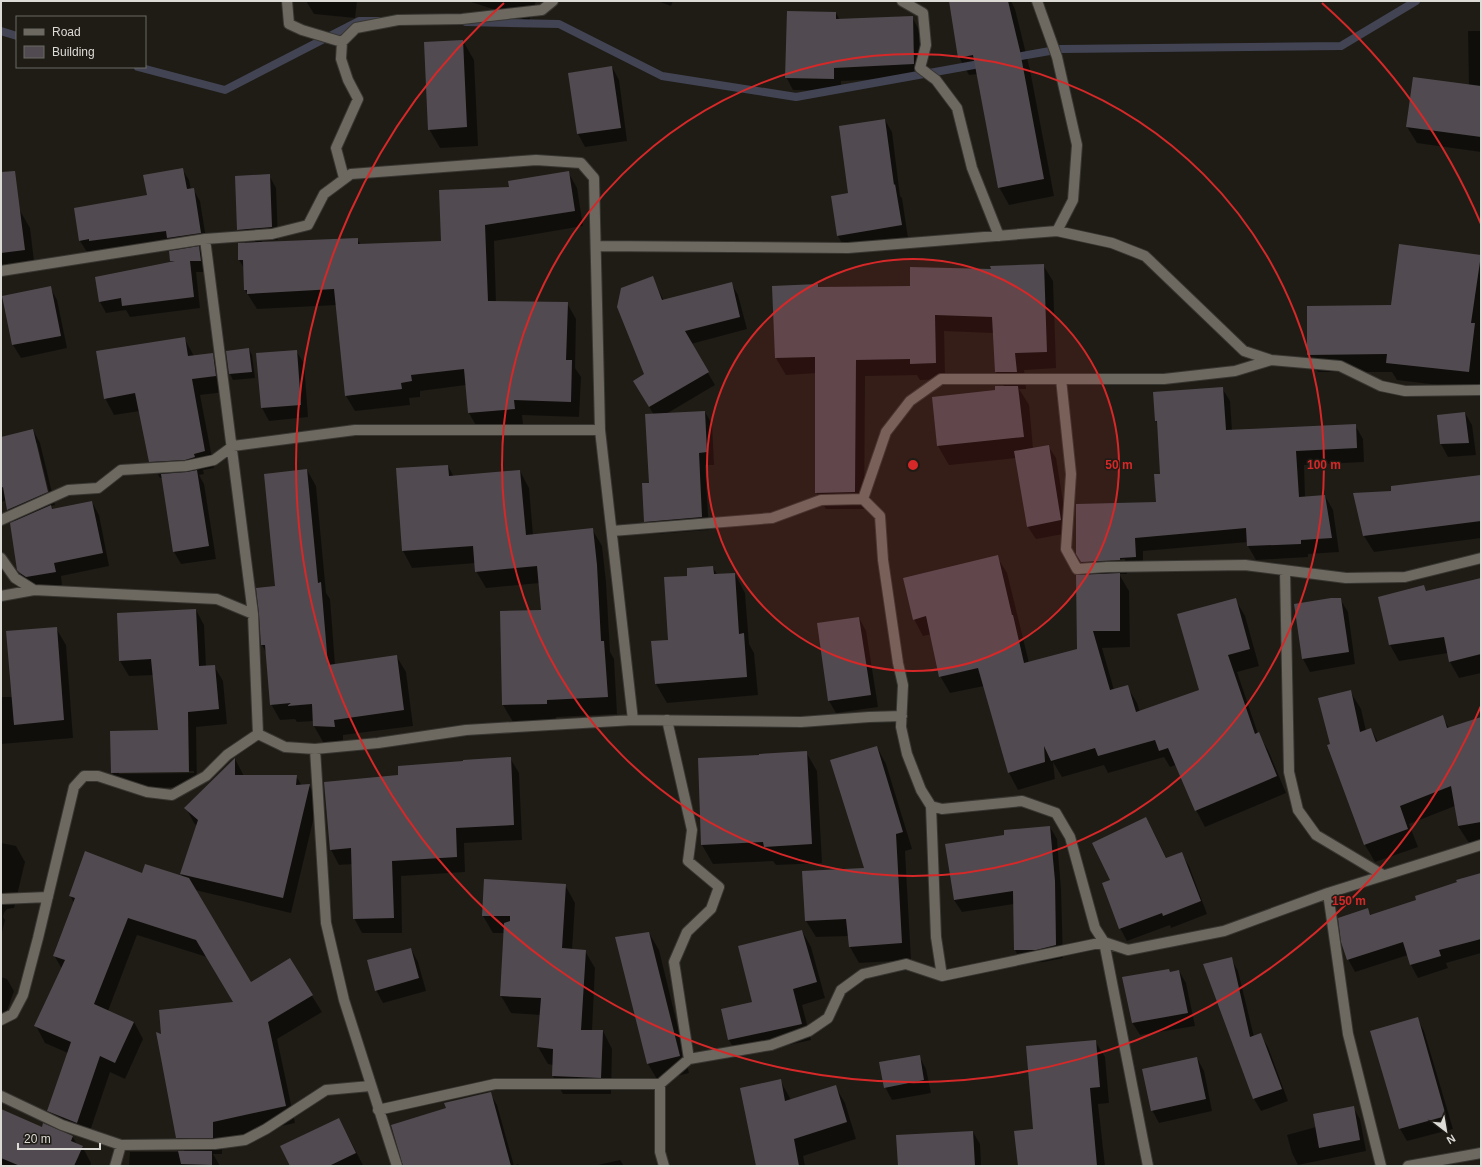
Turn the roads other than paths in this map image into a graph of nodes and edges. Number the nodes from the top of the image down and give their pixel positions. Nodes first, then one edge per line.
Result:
1 (287, 1) edge
2 (553, 1) edge
3 (902, 1) edge
4 (1037, 1) edge
5 (342, 42) junction
6 (344, 178) junction
7 (1057, 231) junction
8 (999, 236) junction
9 (205, 239) junction
10 (596, 246) junction
11 (1, 271) edge
12 (1271, 360) junction
13 (1061, 379) junction
14 (1481, 390) edge
15 (600, 430) junction
16 (232, 446) junction
17 (863, 499) junction
18 (1, 520) edge
19 (612, 531) junction
20 (1, 558) edge
21 (1481, 558) edge
22 (1285, 571) junction
23 (34, 590) junction
24 (1, 596) edge
25 (253, 614) junction
26 (902, 716) junction
27 (633, 720) junction
28 (667, 720) junction
29 (258, 734) junction
30 (314, 749) junction
31 (932, 806) junction
32 (1481, 844) edge
33 (1383, 875) junction
34 (1328, 893) junction
35 (48, 897) junction
36 (1, 899) edge
37 (1104, 942) junction
38 (942, 976) junction
39 (1, 1020) edge
40 (689, 1059) junction
41 (660, 1084) junction
42 (370, 1086) junction
43 (1, 1096) edge
44 (378, 1110) junction
45 (121, 1145) junction
46 (1481, 1153) edge
47 (115, 1166) edge
48 (397, 1166) edge
49 (664, 1166) edge
50 (1148, 1166) edge
51 (1381, 1166) edge
52 (1408, 1166) edge

1 - 5 street
2 - 5 street
3 - 8 street
4 - 7 street
5 - 6 street
6 - 9 street
6 - 10 street
7 - 8 street
7 - 12 street
8 - 10 street
9 - 11 street
9 - 16 street
10 - 15 street
12 - 13 street
12 - 14 street
13 - 17 street
13 - 22 street
15 - 16 street
15 - 19 street
16 - 18 street
16 - 25 street
17 - 19 street
17 - 26 street
19 - 27 street
20 - 23 street
21 - 22 street
22 - 33 street
23 - 24 street
23 - 25 street
25 - 29 street
26 - 28 street
26 - 31 street
27 - 28 street
27 - 30 street
28 - 40 street
29 - 30 street
29 - 35 street
30 - 42 street
31 - 37 street
31 - 38 street
32 - 33 street
33 - 34 street
34 - 37 street
34 - 51 street
35 - 36 street
35 - 39 street
37 - 38 street
37 - 50 street
38 - 40 street
40 - 41 street
41 - 44 street
41 - 49 street
42 - 44 street
42 - 45 street
43 - 45 street
44 - 48 street
45 - 47 street
46 - 52 street

